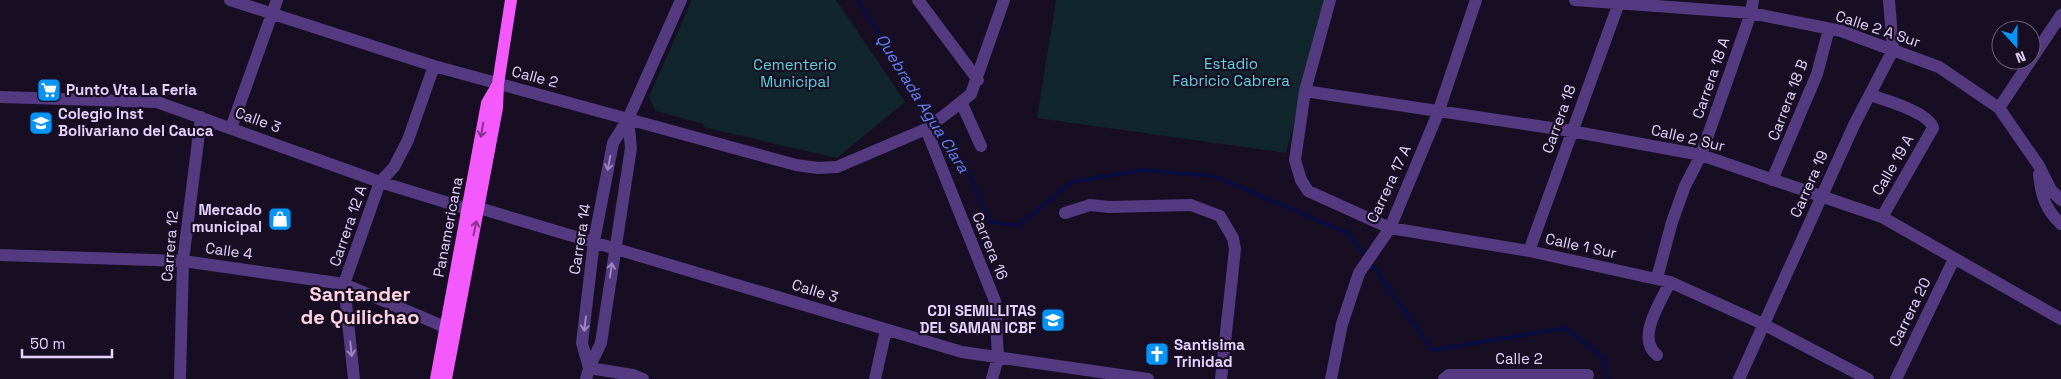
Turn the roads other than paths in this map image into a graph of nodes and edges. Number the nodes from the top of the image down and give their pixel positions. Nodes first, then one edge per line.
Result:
1 (230, 0) edge
2 (277, 0) edge
3 (511, 0) edge
4 (681, 0) edge
5 (918, 0) edge
6 (1004, 0) edge
7 (1330, 0) edge
8 (1476, 0) edge
9 (1575, 0) edge
10 (1753, 0) edge
11 (1888, 0) edge
12 (1620, 2) edge
13 (1751, 13) junction
14 (274, 14) junction
15 (2061, 15) edge
16 (1829, 29) junction
17 (1893, 50) junction
18 (434, 66) junction
19 (978, 80) junction
20 (498, 84) junction
21 (1305, 91) junction
22 (1870, 95) junction
23 (0, 97) edge
24 (961, 102) junction
25 (1999, 108) junction
26 (1438, 113) junction
27 (201, 117) junction
28 (628, 119) junction
29 (929, 127) junction
30 (231, 128) junction
31 (1571, 131) junction
32 (981, 146) dead end
33 (1701, 155) junction
34 (2039, 166) junction
35 (1772, 180) junction
36 (380, 182) junction
37 (1821, 197) junction
38 (2061, 200) edge
39 (473, 209) junction
40 (1065, 213) dead end
41 (1882, 217) junction
42 (2061, 224) edge
43 (1386, 232) junction
44 (594, 241) junction
45 (614, 248) junction
46 (1529, 251) junction
47 (0, 255) edge
48 (1954, 259) junction
49 (182, 261) junction
50 (1657, 278) junction
51 (1670, 282) junction
52 (344, 284) junction
53 (2061, 319) edge
54 (1763, 324) junction
55 (445, 327) junction
56 (886, 330) junction
57 (1657, 355) dead end
58 (998, 358) junction
59 (588, 373) edge
60 (1588, 375) dead end
61 (1447, 377) edge
62 (1141, 378) edge
63 (180, 379) edge
64 (354, 379) edge
65 (436, 379) edge
66 (446, 379) edge
67 (643, 379) edge
68 (875, 379) edge
69 (992, 379) edge
70 (1221, 379) edge
71 (1331, 379) edge
72 (1739, 379) edge
73 (1868, 379) edge
74 (1896, 379) edge

1 - 14 street, Calle 2
2 - 14 street
3 - 20 main road, Panamericana
4 - 28 street, Carrera 14
5 - 19 street
6 - 19 street
7 - 21 street
8 - 26 street, Carrera 17 A
9 - 12 street, Calle 2 A Sur
10 - 13 street, Carrera 18 A
11 - 17 street
12 - 13 street, Calle 2 A Sur
12 - 31 street, Carrera 18
13 - 16 street, Calle 2 A Sur
13 - 33 street, Carrera 18 A
14 - 18 street, Calle 2
14 - 30 street
15 - 25 street
16 - 17 street, Calle 2 A Sur
16 - 35 street, Carrera 18 B
17 - 22 street, Carrera 19
17 - 25 street, Calle 2 A Sur
18 - 20 street, Calle 2
18 - 36 street, Carrera 12 A
19 - 24 street
20 - 28 street, Calle 2
20 - 39 main road, Panamericana
21 - 26 street, Calle 2 Sur
21 - 43 street, Calle 1 Sur
22 - 37 street, Carrera 19
22 - 41 street, Calle 19 A
23 - 27 street, Calle 3
24 - 29 street
24 - 32 street
25 - 34 street, Calle 2 A Sur
26 - 31 street, Calle 2 Sur
26 - 43 street, Carrera 17 A
27 - 30 street, Calle 3
27 - 49 street, Carrera 12
28 - 29 street, Calle 2
28 -> 44 street, Carrera 14
28 - 45 street, Carrera 14
29 - 58 street, Carrera 16
30 - 36 street, Calle 3
31 - 33 street, Calle 2 Sur
31 - 46 street, Carrera 18
33 - 35 street, Calle 2 Sur
33 - 50 street, Carrera 18 A
34 - 38 street, Calle 2 A Sur
34 - 42 street, Calle 2 A Sur
35 - 37 street, Calle 2 Sur
36 - 39 street, Calle 3
36 - 52 street, Carrera 12 A
37 - 41 street, Calle 2 Sur
37 - 54 street, Carrera 19
39 - 44 street, Calle 3
39 - 55 main road, Panamericana
66 -> 39 main road, Panamericana
40 - 70 street
41 - 48 street, Calle 2 Sur
43 - 46 street, Calle 1 Sur
43 - 71 street, Carrera 17 A
44 - 45 street, Calle 3
44 -> 59 street, Carrera 14
45 - 56 street, Calle 3
59 -> 45 street, Carrera 14
46 - 50 street, Calle 1 Sur
47 - 49 street, Calle 4
48 - 53 street, Calle 2 Sur
48 - 74 street, Carrera 20
49 - 52 street, Calle 4
49 - 63 street, Carrera 12
50 - 51 street, Calle 1 Sur
51 - 54 street, Calle 1 Sur
51 - 57 street
52 - 55 street, Calle 4
52 -> 64 street, Carrera 12 A
54 - 72 street, Carrera 19
54 - 73 street, Calle 1 Sur
55 - 65 main road, Panamericana
56 - 58 street, Calle 3
56 - 68 street
58 - 62 street, Calle 3
58 - 69 street, Carrera 16
59 - 67 street
60 - 61 street, Calle 2

